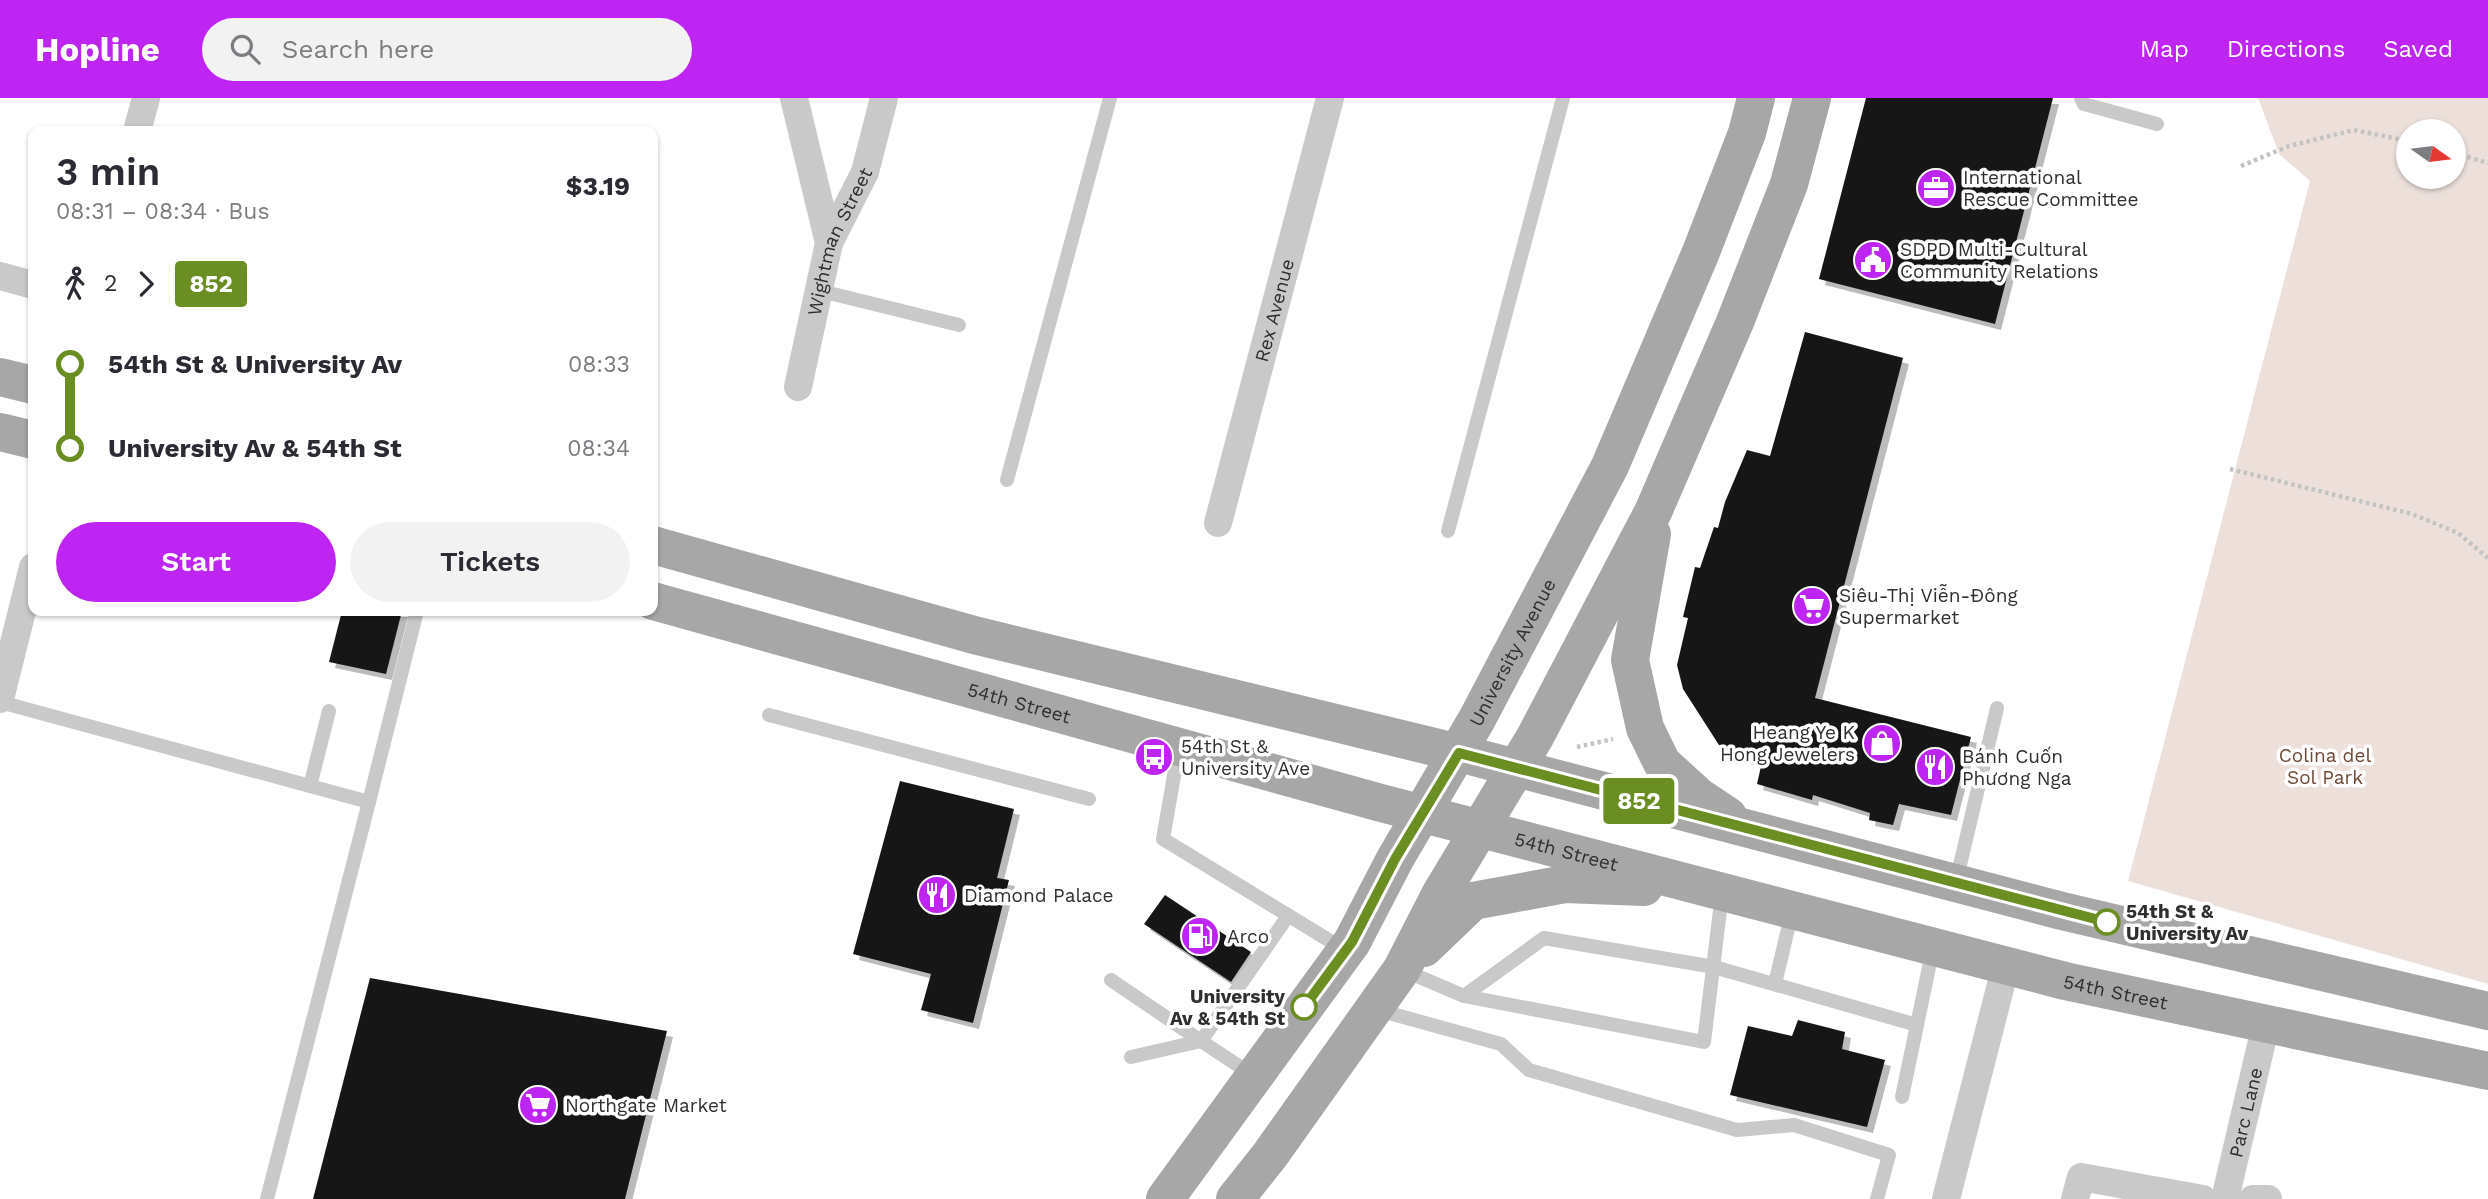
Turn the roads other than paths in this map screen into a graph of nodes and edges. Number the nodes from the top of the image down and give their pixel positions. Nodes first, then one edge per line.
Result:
1 (146, 98) edge
2 (794, 98) edge
3 (884, 98) edge
4 (1110, 98) edge
5 (1330, 98) edge
6 (1563, 98) edge
7 (1756, 98) edge
8 (1811, 98) edge
9 (2081, 98) edge
10 (2157, 124) dead end
11 (138, 126) edge
12 (829, 243) junction
13 (0, 276) edge
14 (28, 284) edge
15 (821, 291) junction
16 (959, 325) dead end
17 (0, 377) edge
18 (28, 384) edge
19 (798, 387) dead end
20 (0, 432) edge
21 (28, 439) edge
22 (1007, 480) dead end
23 (1653, 512) junction
24 (1218, 523) dead end
25 (1448, 531) dead end
26 (658, 546) edge
27 (28, 587) edge
28 (658, 602) edge
29 (904, 615) junction
30 (417, 616) edge
31 (790, 638) junction
32 (0, 701) edge
33 (1997, 708) dead end
34 (329, 711) dead end
35 (769, 715) dead end
36 (1179, 746) junction
37 (1459, 753) junction
38 (1517, 768) junction
39 (310, 786) junction
40 (1089, 799) dead end
41 (369, 802) junction
42 (1422, 813) junction
43 (1480, 828) junction
44 (1747, 828) junction
45 (1956, 884) junction
46 (1722, 892) junction
47 (1793, 910) junction
48 (1288, 916) junction
49 (1933, 947) junction
50 (1345, 950) junction
51 (2006, 965) junction
52 (1714, 967) junction
53 (1402, 969) junction
54 (1111, 980) dead end
55 (1775, 984) junction
56 (1464, 996) junction
57 (1373, 1009) junction
58 (2488, 1011) edge
59 (2266, 1024) junction
60 (1917, 1025) junction
61 (1201, 1041) junction
62 (1132, 1057) dead end
63 (2488, 1070) edge
64 (1255, 1076) junction
65 (1902, 1097) dead end
66 (2078, 1188) edge
67 (267, 1199) edge
68 (1164, 1199) edge
69 (1234, 1199) edge
70 (1877, 1199) edge
71 (1946, 1199) edge
72 (2203, 1199) edge
73 (2225, 1199) edge
74 (2252, 1199) edge
75 (2268, 1199) edge

1 - 11 street
2 - 12 street
3 - 12 street, Wightman Street
4 - 22 lane
5 - 24 street, Rex Avenue
6 - 25 lane
7 - 37 main road, University Avenue
8 - 23 main road
9 - 10 lane
12 - 15 street, Wightman Street
13 - 14 street
15 - 16 lane
15 - 19 street, Wightman Street
17 - 18 main road
20 - 21 main road
23 - 38 main road
23 - 44 main road
26 - 29 main road
27 - 32 street
28 - 31 main road, 54th Street
29 - 31 main road
29 - 37 main road
30 - 41 lane
31 - 36 main road, 54th Street
32 - 39 lane
33 - 45 lane
34 - 39 lane
35 - 40 lane
36 - 42 main road, 54th Street
36 - 48 lane
37 - 38 main road
37 - 42 main road, University Avenue
38 - 43 main road
38 - 44 main road
39 - 41 lane
41 - 67 lane
42 - 43 main road, 54th Street
42 - 50 main road, University Avenue
43 - 46 main road, 54th Street
43 - 53 main road
44 - 45 main road
45 - 58 main road
46 - 47 main road, 54th Street
46 - 52 lane
46 - 53 main road
47 - 49 main road, 54th Street
47 - 55 lane
48 - 50 lane
48 - 61 lane
49 - 51 main road, 54th Street
49 - 60 lane
50 - 64 main road, University Avenue
51 - 59 main road, 54th Street
51 - 71 street
52 - 55 lane
52 - 56 lane
52 - 56 lane
53 - 56 lane
53 - 57 main road
54 - 61 lane
55 - 60 lane
57 - 69 main road
57 - 70 lane
59 - 63 main road, 54th Street
59 - 73 street, Parc Lane
60 - 65 lane
61 - 62 lane
61 - 64 lane
64 - 68 main road, University Avenue
66 - 72 street
74 - 75 street

